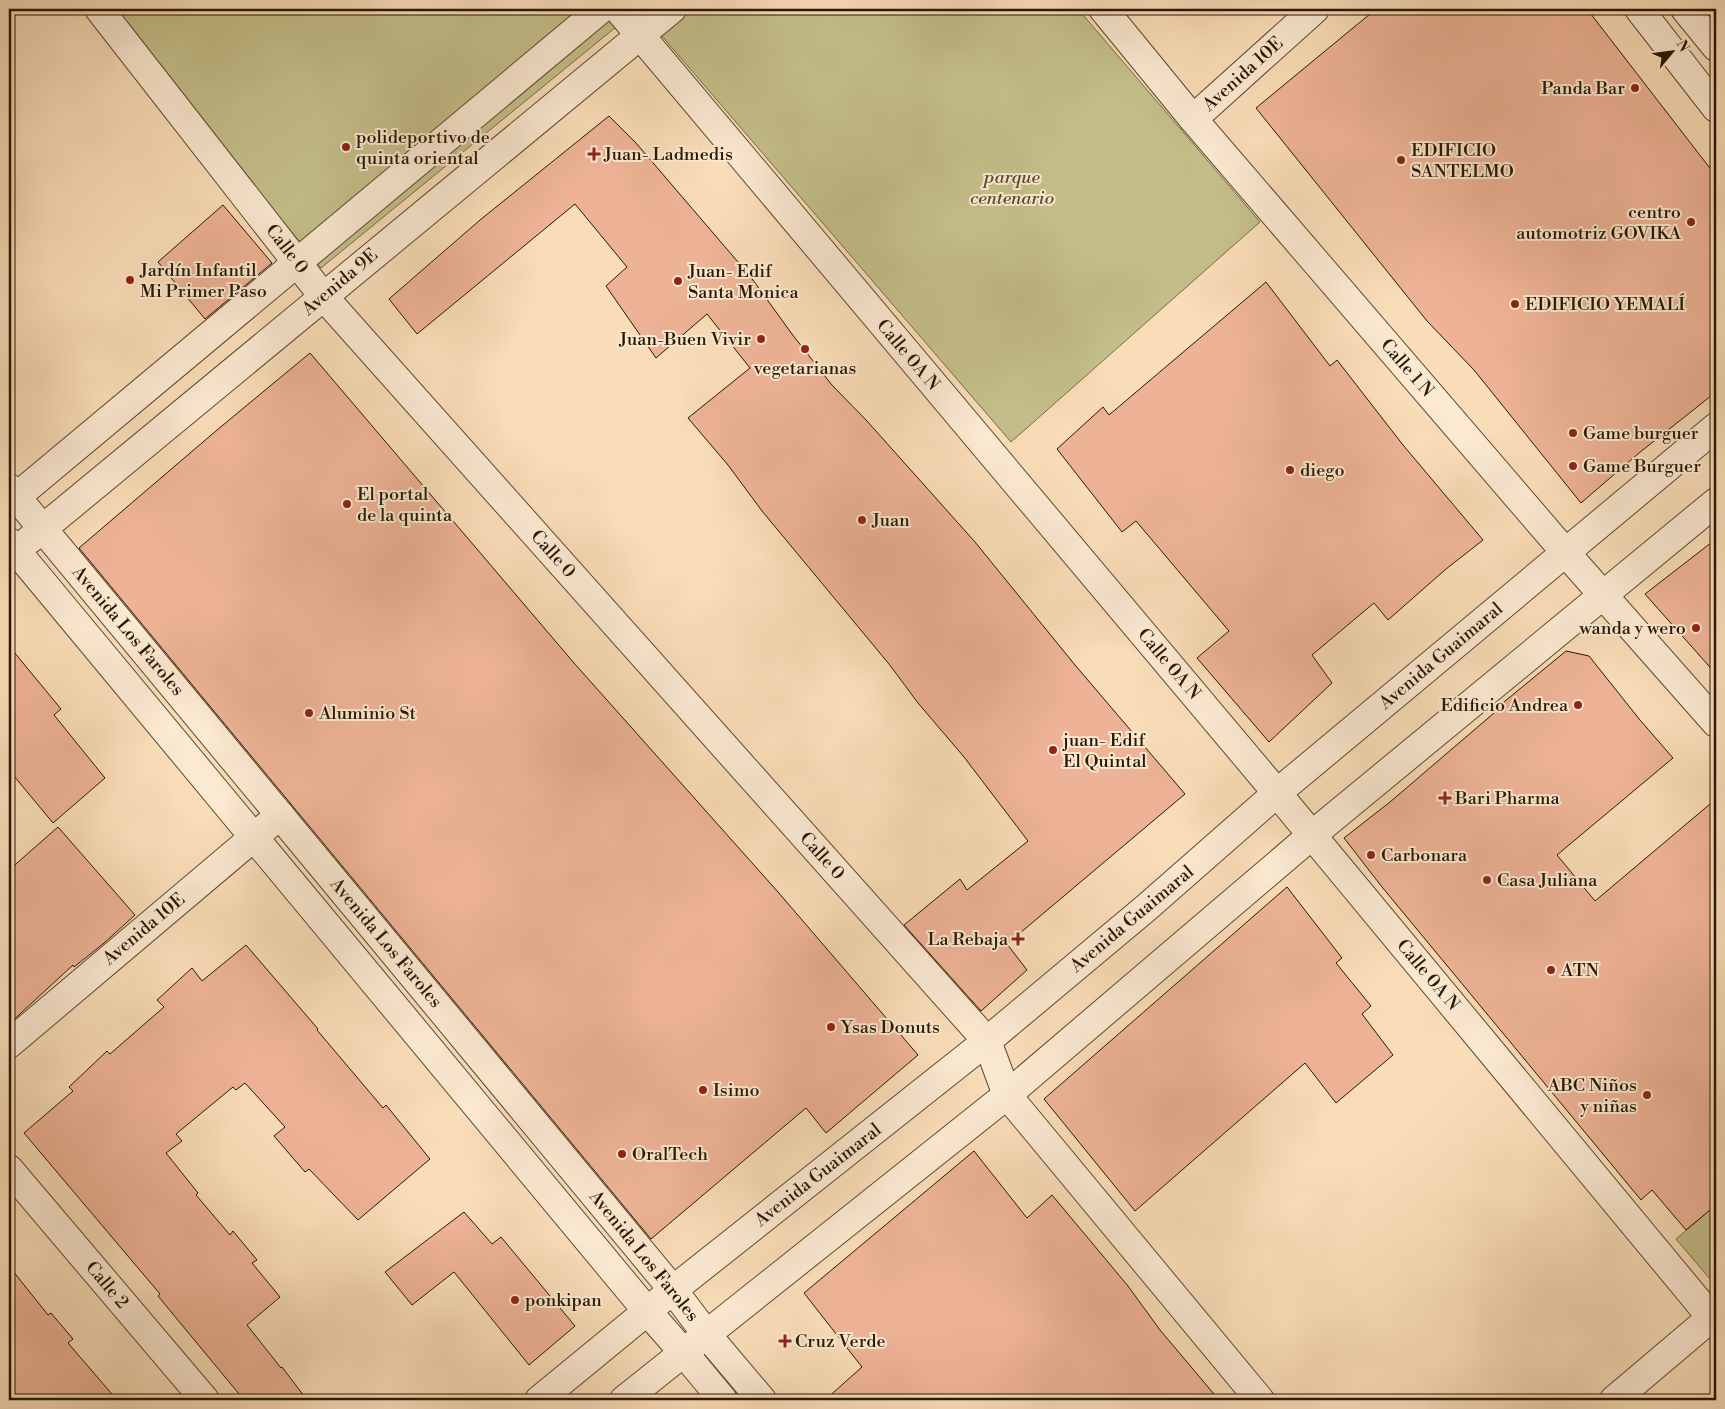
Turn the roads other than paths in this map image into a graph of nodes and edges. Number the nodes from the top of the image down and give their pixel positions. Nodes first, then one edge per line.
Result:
1 (99, 9) edge
2 (601, 9) edge
3 (618, 9) edge
4 (672, 9) edge
5 (1103, 9) edge
6 (1315, 9) edge
7 (1639, 9) edge
8 (1685, 9) edge
9 (639, 36) junction
10 (1716, 47) edge
11 (1716, 108) edge
12 (1193, 119) junction
13 (298, 263) junction
14 (324, 296) junction
15 (1716, 426) edge
16 (11, 496) edge
17 (1716, 502) edge
18 (42, 528) junction
19 (11, 550) edge
20 (1565, 552) junction
21 (1604, 596) junction
22 (1716, 723) edge
23 (1278, 793) junction
24 (280, 815) junction
25 (1312, 835) junction
26 (254, 836) junction
27 (987, 1041) junction
28 (9, 1044) edge
29 (1007, 1095) junction
30 (9, 1169) edge
31 (673, 1290) junction
32 (646, 1312) junction
33 (1714, 1320) edge
34 (707, 1335) junction
35 (684, 1353) junction
36 (205, 1400) edge
37 (539, 1400) edge
38 (624, 1400) edge
39 (723, 1400) edge
40 (762, 1400) edge
41 (1260, 1400) edge
42 (1614, 1400) edge

1 - 13 street, Calle 0
2 - 13 street
3 - 9 street, Calle 0A N
4 - 9 street, Avenida 9E
5 - 12 street, Calle 1 N
6 - 12 street, Avenida 10E
7 - 11 street
8 - 10 street
9 - 14 street, Avenida 9E
9 - 23 street, Calle 0A N
12 - 20 street, Calle 1 N
13 - 14 street, Calle 0
13 - 16 street
14 - 18 street, Avenida 9E
14 - 27 street, Calle 0
15 - 20 street, Avenida Guaimaral
16 - 18 street, Avenida Los Faroles
17 - 21 street
18 - 19 street, Avenida 9E
18 - 24 street, Avenida Los Faroles
19 - 26 street, Avenida Los Faroles
20 - 21 street, Calle 1 N
20 - 23 street, Avenida Guaimaral
21 - 22 street, Calle 1 N
21 - 25 street
23 - 25 street, Calle 0A N
23 - 27 street, Avenida Guaimaral
24 - 26 street, Avenida 10E
24 - 31 street, Avenida Los Faroles
25 - 29 street
25 - 33 street, Calle 0A N
26 - 28 street, Avenida 10E
26 - 32 street, Avenida Los Faroles
27 - 29 street, Calle 0
27 - 31 street, Avenida Guaimaral
29 - 34 street
29 - 41 street, Calle 0
30 - 36 street, Calle 2
31 - 32 street, Avenida Guaimaral
31 - 34 street, Avenida Los Faroles
32 - 35 street, Avenida Los Faroles
32 - 37 street, Avenida Guaimaral
33 - 42 street
34 - 35 street
34 - 40 street, Avenida Los Faroles
35 - 38 street
35 - 39 street, Avenida Los Faroles

